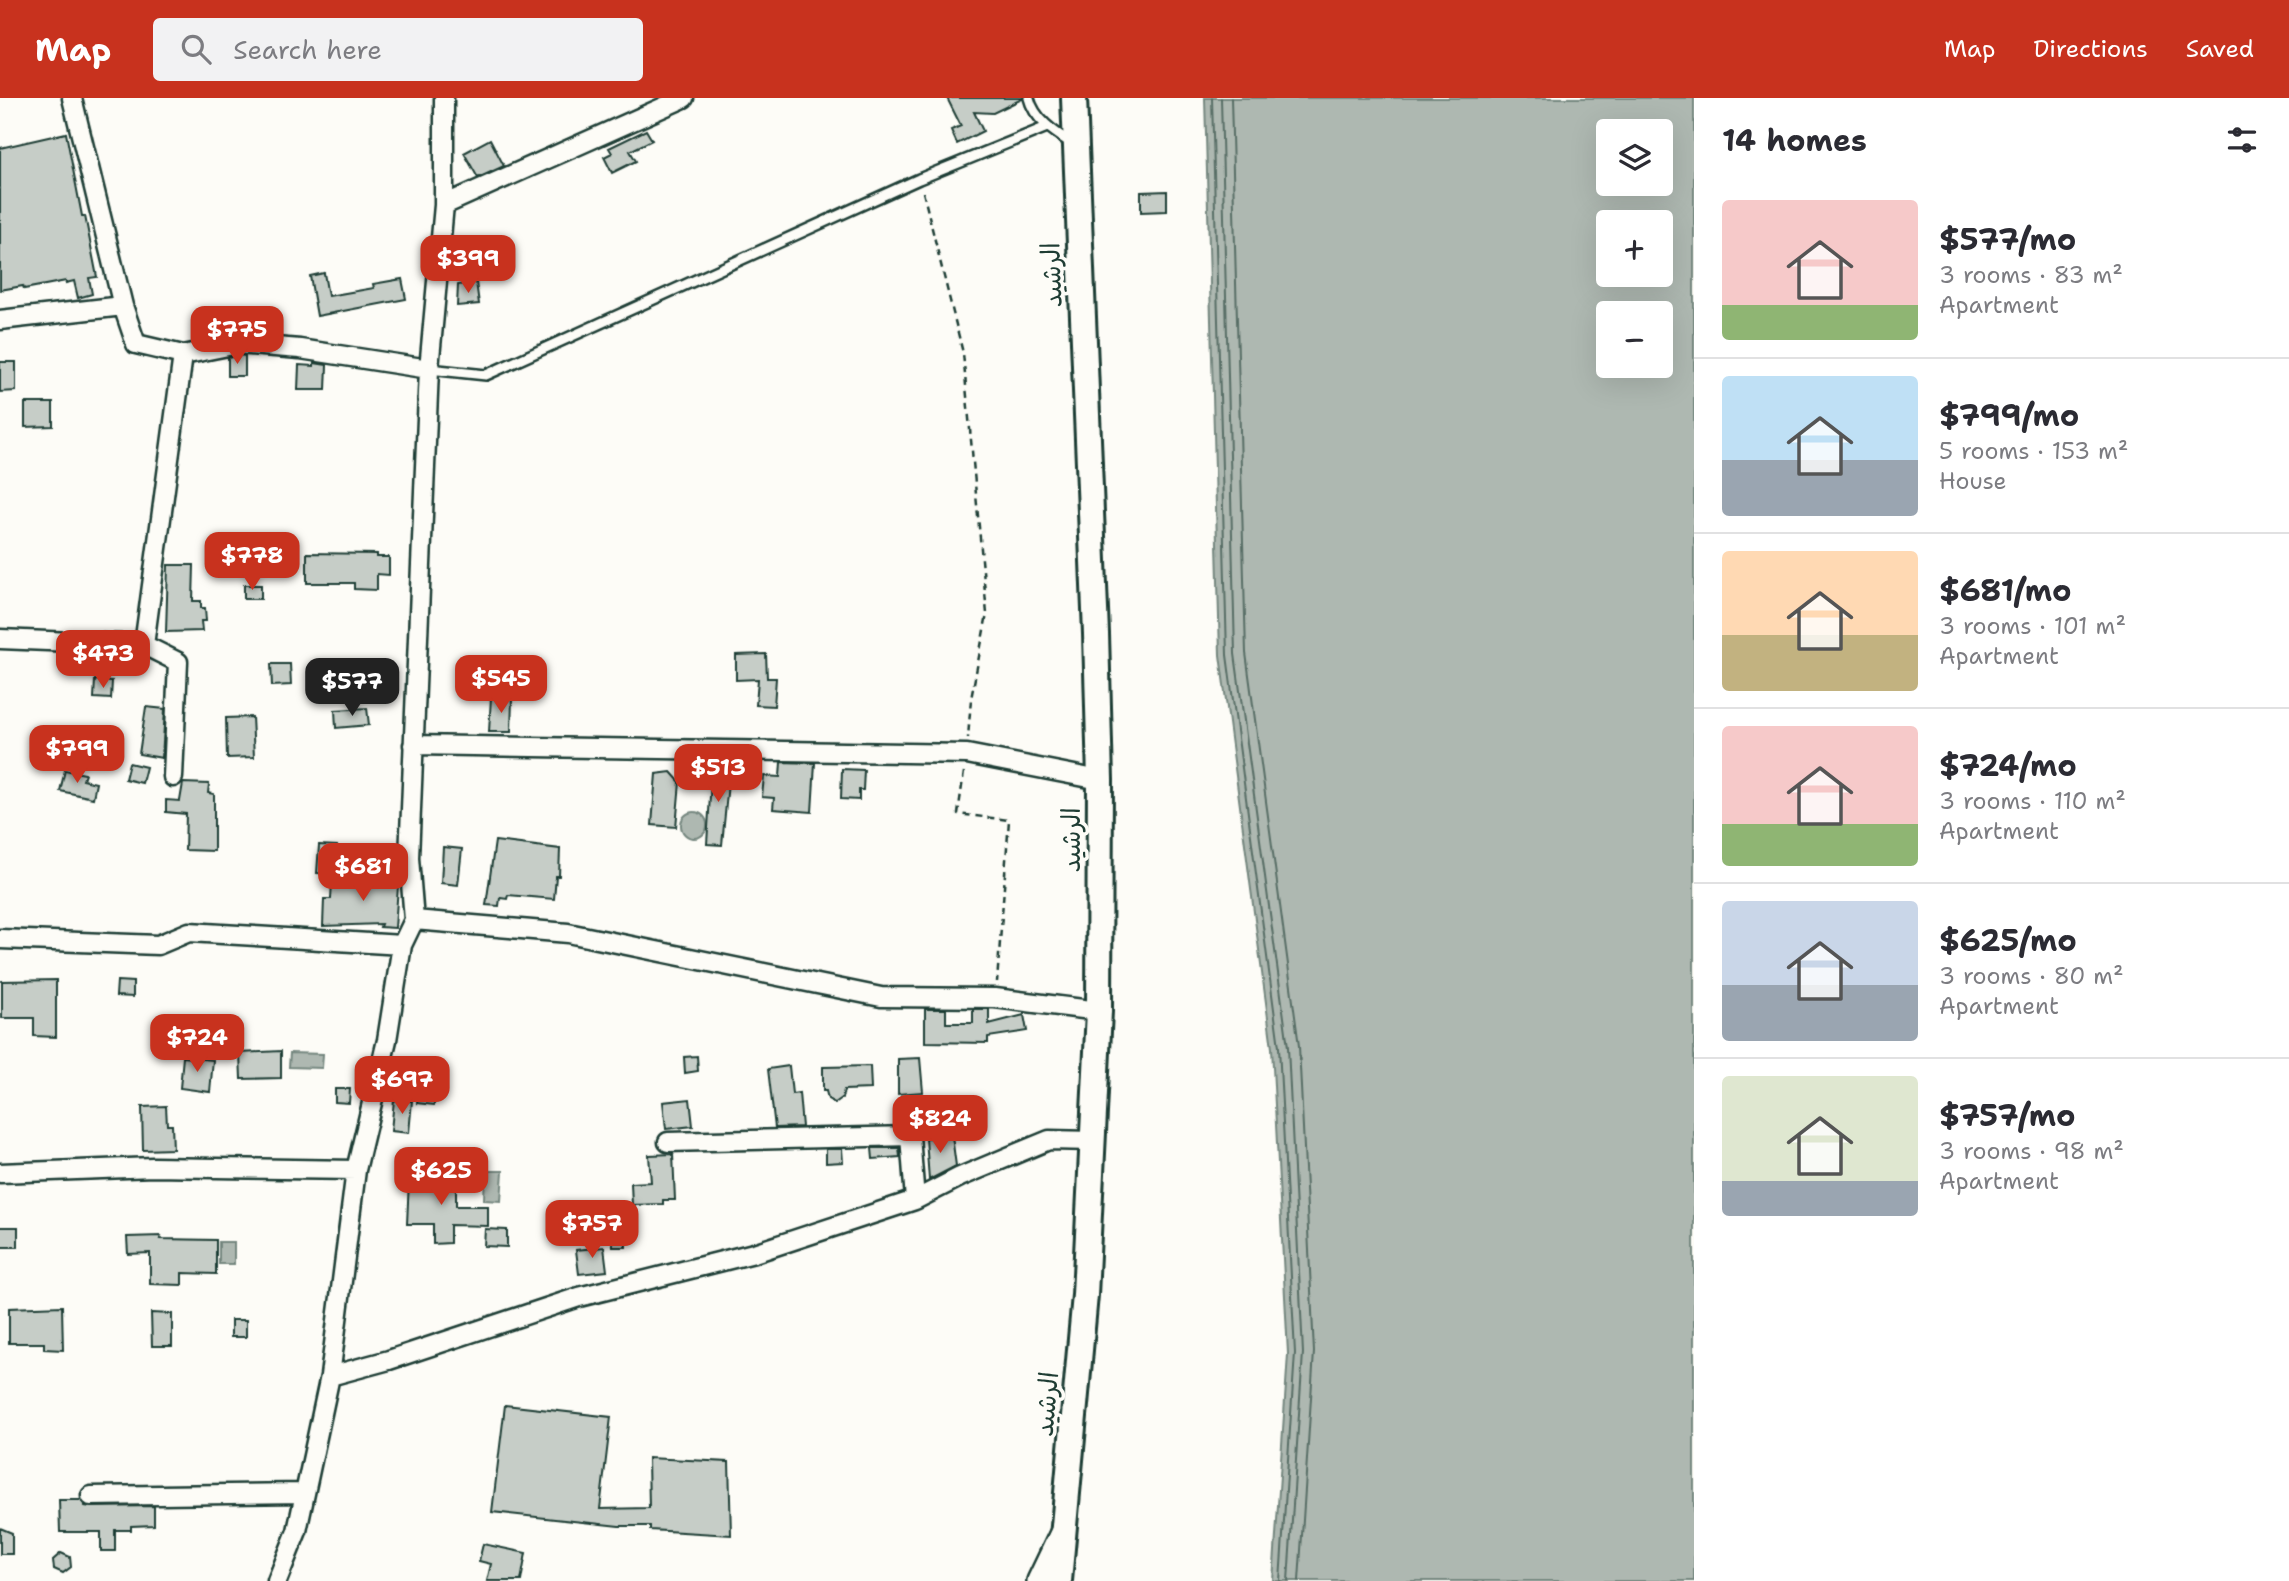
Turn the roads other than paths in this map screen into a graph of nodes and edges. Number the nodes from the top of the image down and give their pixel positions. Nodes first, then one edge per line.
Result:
1 (72, 98) edge
2 (444, 98) edge
3 (684, 98) edge
4 (1029, 98) edge
5 (1074, 98) edge
6 (1047, 127) junction
7 (1075, 146) junction
8 (444, 205) junction
9 (123, 306) junction
10 (0, 320) edge
11 (183, 355) junction
12 (429, 369) junction
13 (0, 639) edge
14 (144, 645) junction
15 (413, 745) junction
16 (173, 777) dead end
17 (1100, 780) junction
18 (414, 920) junction
19 (0, 939) edge
20 (402, 945) junction
21 (1099, 1011) junction
22 (1093, 1141) junction
23 (668, 1142) dead end
24 (356, 1170) junction
25 (0, 1173) edge
26 (915, 1200) junction
27 (330, 1376) junction
28 (305, 1493) junction
29 (91, 1496) dead end
30 (1065, 1527) junction
31 (277, 1581) edge
32 (1039, 1581) edge
33 (1059, 1581) edge

1 - 9 street
2 - 8 street
3 - 8 street
4 - 6 lane
5 - 7 main road, الرشيد
6 - 7 lane
6 - 12 lane
7 - 17 main road, الرشيد
8 - 12 street
9 - 10 street
9 - 11 street
11 - 12 street
11 - 14 street
12 - 15 street
13 - 14 street
14 - 16 street
15 - 17 street
15 - 18 street
17 - 21 main road, الرشيد
18 - 20 street
18 - 21 street
19 - 20 street
20 - 24 street
21 - 22 main road, الرشيد
22 - 26 street
22 - 30 main road, الرشيد
23 - 26 street
24 - 25 street
24 - 27 street
26 - 27 street
27 - 28 street
28 - 29 street
28 - 31 street
30 - 32 street
30 - 33 main road, الرشيد

